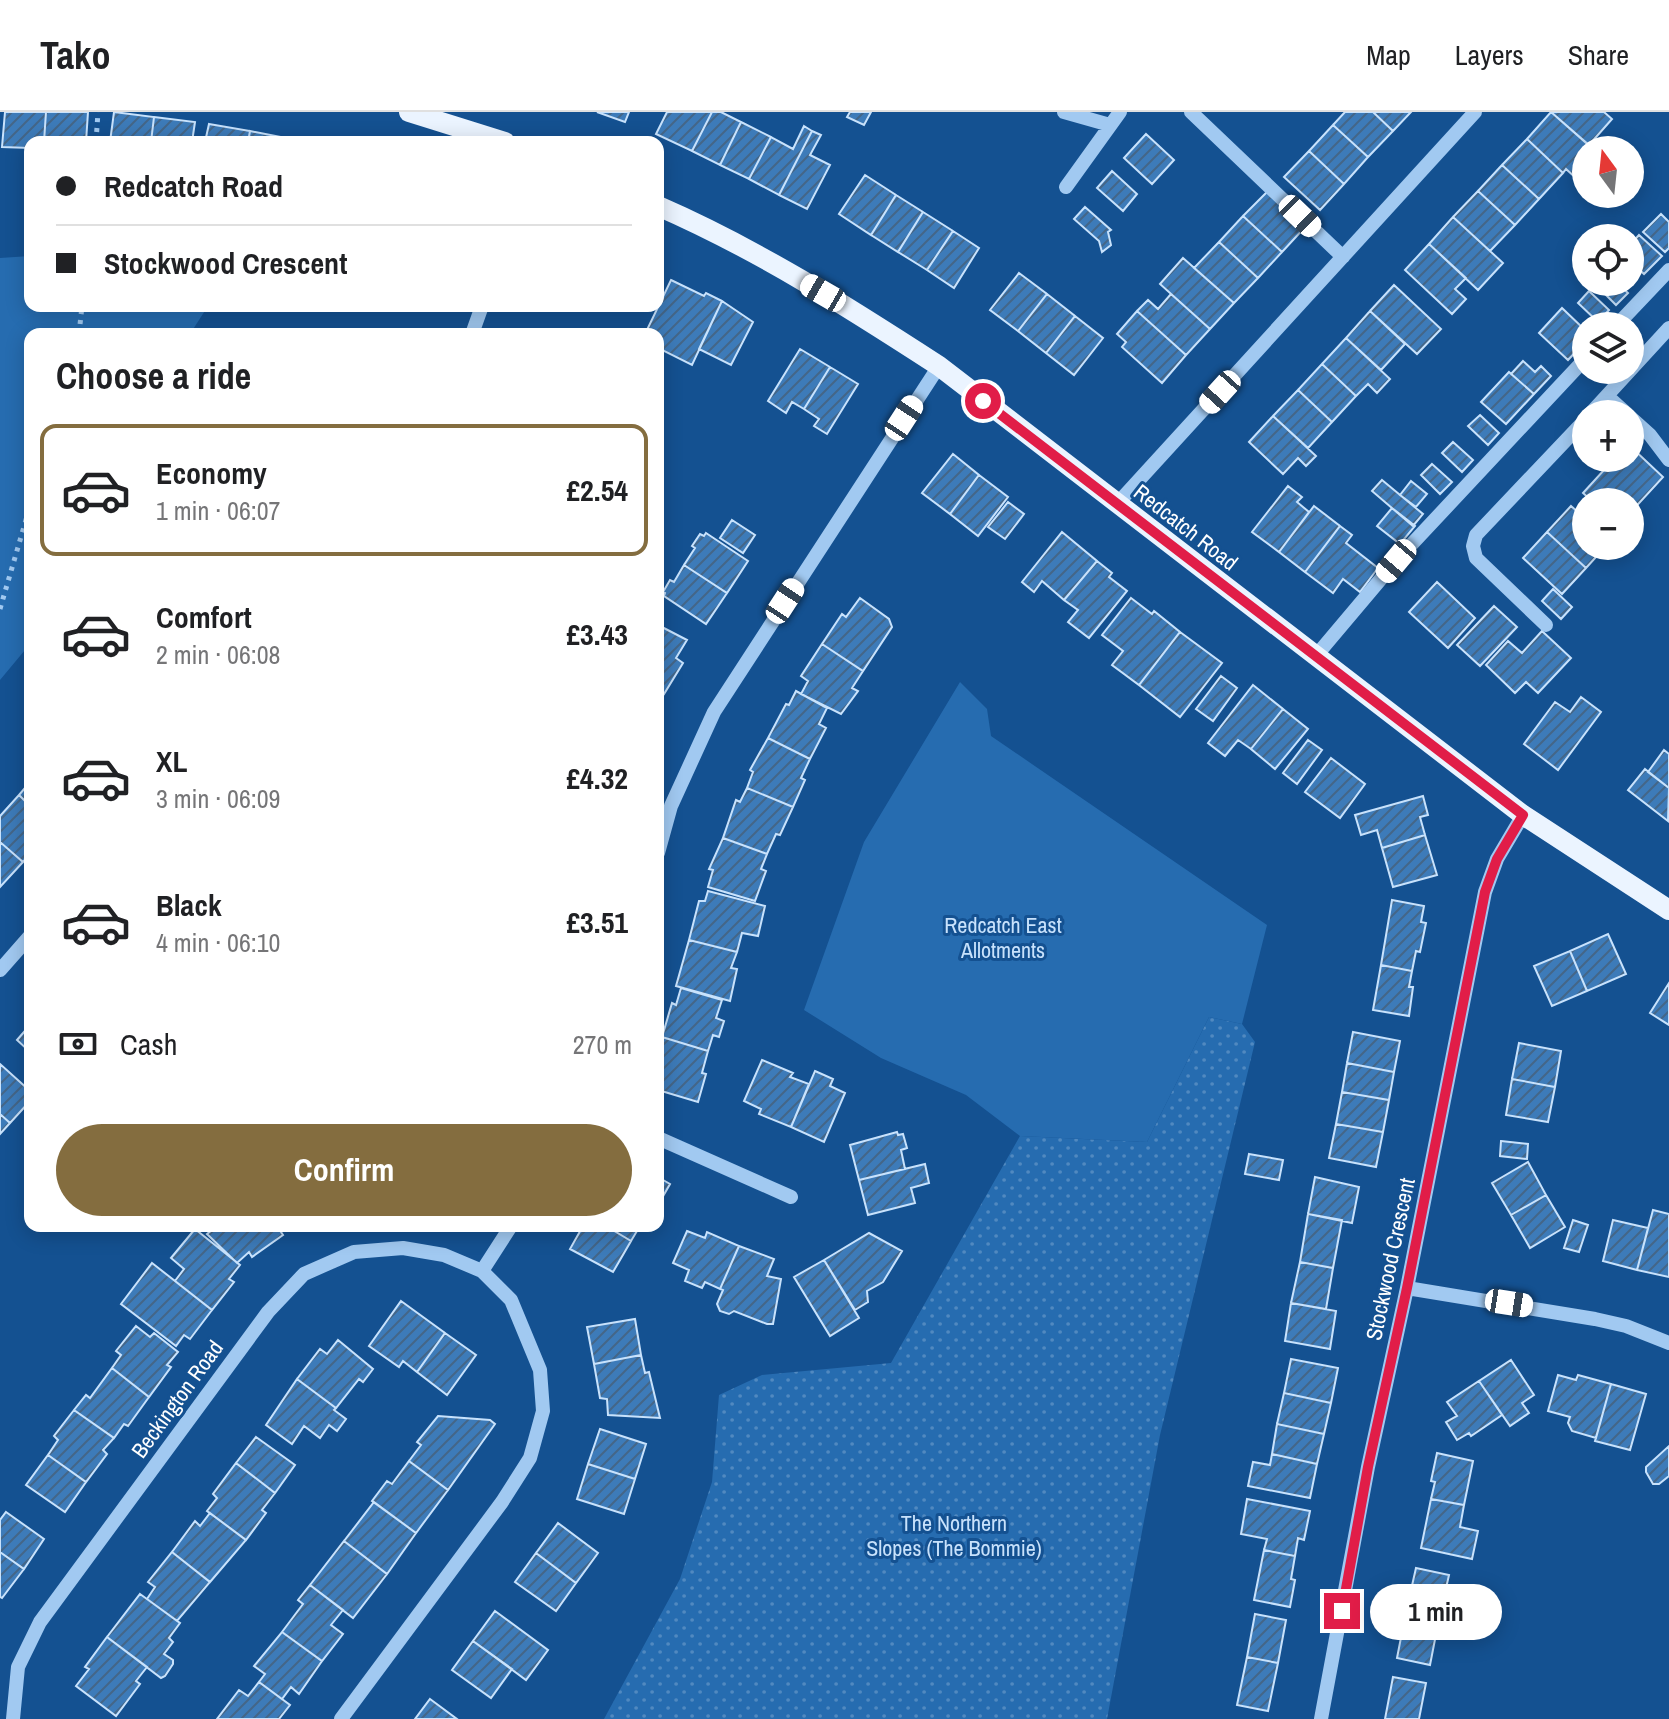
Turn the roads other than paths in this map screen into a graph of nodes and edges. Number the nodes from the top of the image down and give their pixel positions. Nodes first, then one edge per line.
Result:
1 (409, 112) edge
2 (1064, 112) edge
3 (1120, 112) edge
4 (1191, 112) edge
5 (1475, 112) edge
6 (456, 119) edge
7 (1110, 125) junction
8 (492, 136) edge
9 (1066, 187) dead end
10 (664, 209) edge
11 (1343, 257) junction
12 (1669, 270) edge
13 (1629, 312) edge
14 (1669, 328) edge
15 (939, 366) junction
16 (1572, 373) edge
17 (1607, 396) junction
18 (1603, 400) edge
19 (1611, 400) edge
20 (1644, 430) edge
21 (1572, 433) edge
22 (1669, 460) edge
23 (1117, 504) junction
24 (1546, 625) dead end
25 (1315, 657) junction
26 (1523, 815) junction
27 (664, 831) edge
28 (1669, 910) edge
29 (24, 943) edge
30 (0, 970) edge
31 (664, 1141) edge
32 (791, 1197) dead end
33 (507, 1232) edge
34 (482, 1271) junction
35 (1407, 1288) junction
36 (1669, 1343) edge
37 (13, 1719) edge
38 (341, 1719) edge
39 (1321, 1719) edge

1 - 6 main road
2 - 7 street
3 - 7 street
4 - 11 street
5 - 11 street
6 - 8 main road
7 - 9 street
10 - 15 main road, Redcatch Road
11 - 23 street
12 - 13 street
14 - 17 street
15 - 23 main road, Redcatch Road
15 - 27 street
16 - 25 street
17 - 18 street
17 - 19 street
20 - 22 street
21 - 24 street
23 - 25 main road, Redcatch Road
25 - 26 main road, Redcatch Road
26 - 28 main road, Redcatch Road
26 - 35 street, Stockwood Crescent
29 - 30 street
31 - 32 street
33 - 34 street
34 - 37 street, Beckington Road
34 - 38 street, Beckington Road
35 - 36 street
35 - 39 street, Stockwood Crescent

